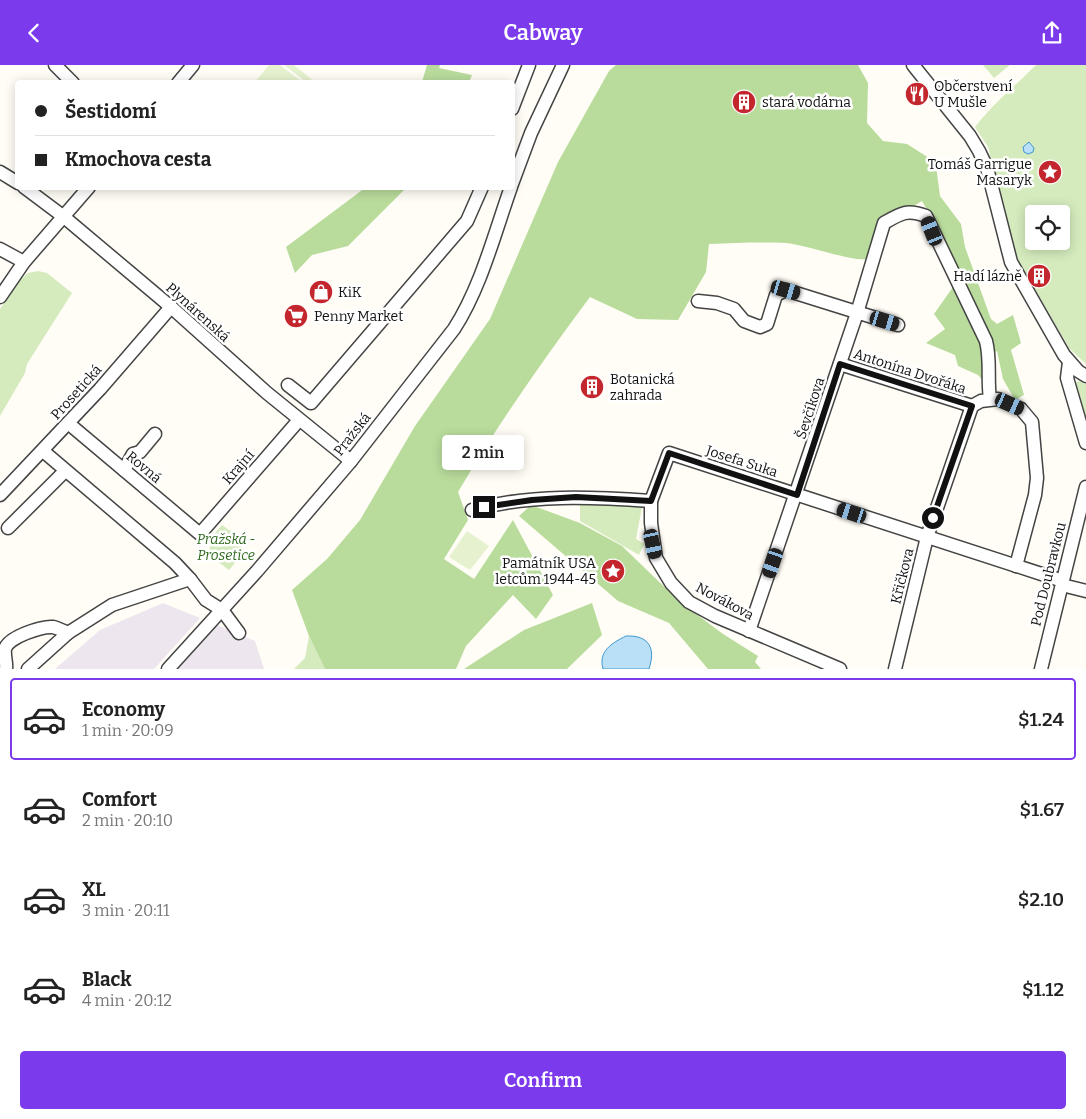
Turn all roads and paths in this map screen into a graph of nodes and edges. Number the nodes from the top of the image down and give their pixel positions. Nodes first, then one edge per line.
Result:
1 (55, 65) edge
2 (194, 65) edge
3 (529, 65) edge
4 (563, 65) edge
5 (913, 65) edge
6 (70, 80) edge
7 (181, 80) edge
8 (515, 101) edge
9 (0, 172) edge
10 (515, 178) edge
11 (15, 181) edge
12 (28, 190) edge
13 (86, 190) edge
14 (481, 190) edge
15 (511, 190) edge
16 (64, 217) junction
17 (0, 249) edge
18 (24, 262) junction
19 (0, 297) edge
20 (698, 301) dead end
21 (171, 307) junction
22 (858, 313) junction
23 (898, 325) dead end
24 (1069, 362) junction
25 (840, 364) junction
26 (1086, 376) edge
27 (288, 385) dead end
28 (990, 399) junction
29 (972, 406) junction
30 (299, 420) junction
31 (68, 423) junction
32 (155, 433) dead end
33 (1086, 443) edge
34 (43, 451) junction
35 (669, 453) joint
36 (351, 461) junction
37 (124, 470) junction
38 (65, 471) junction
39 (1086, 487) edge
40 (0, 495) edge
41 (797, 495) junction
42 (651, 501) junction
43 (472, 510) dead end
44 (8, 528) dead end
45 (200, 534) joint
46 (927, 537) junction
47 (1016, 566) junction
48 (190, 579) junction
49 (1062, 583) junction
50 (1086, 591) edge
51 (222, 610) junction
52 (749, 631) junction
53 (68, 633) junction
54 (239, 633) dead end
55 (6, 669) edge
56 (28, 669) edge
57 (168, 669) edge
58 (840, 669) edge
59 (895, 669) edge
60 (1041, 669) edge

1 - 6 street
2 - 7 street
3 - 8 street
4 - 10 street, Pražská
5 - 24 street
9 - 11 street
12 - 16 street, Plynárenská
13 - 16 street
14 - 27 street
15 - 36 street, Pražská
16 - 18 street
16 - 21 street, Plynárenská
17 - 18 street
18 - 19 street
20 - 22 street
21 - 30 street, Plynárenská
21 - 31 street, Prosetická
22 - 23 street
22 - 25 street, Ševčíkova
22 - 28 street, Ševčíkova
24 - 26 street
24 - 33 street
25 - 29 street, Antonína Dvořáka
25 - 41 street, Ševčíkova
28 - 29 street
28 - 47 street
29 - 46 street, Křičkova
30 - 36 street, Plynárenská
30 - 45 street, Krajní
31 - 34 street, Prosetická
31 - 37 street, Rovná
32 - 37 street
34 - 38 street
34 - 40 street, Prosetická
35 - 41 street, Josefa Suka
35 - 42 street, Novákova
36 - 51 street, Pražská
37 - 45 street, Rovná
38 - 44 street
38 - 48 street
39 - 49 street, Pod Doubravkou
41 - 46 street, Josefa Suka
41 - 52 street, Ševčíkova
42 - 43 street
42 - 52 street, Novákova
46 - 47 street, Josefa Suka
46 - 59 street, Křičkova
47 - 49 street, Josefa Suka
48 - 51 street
48 - 53 street
49 - 50 street, Josefa Suka
49 - 60 street, Pod Doubravkou
51 - 54 street
51 - 57 street, Pražská
52 - 58 street, Novákova
53 - 55 street
53 - 56 street

